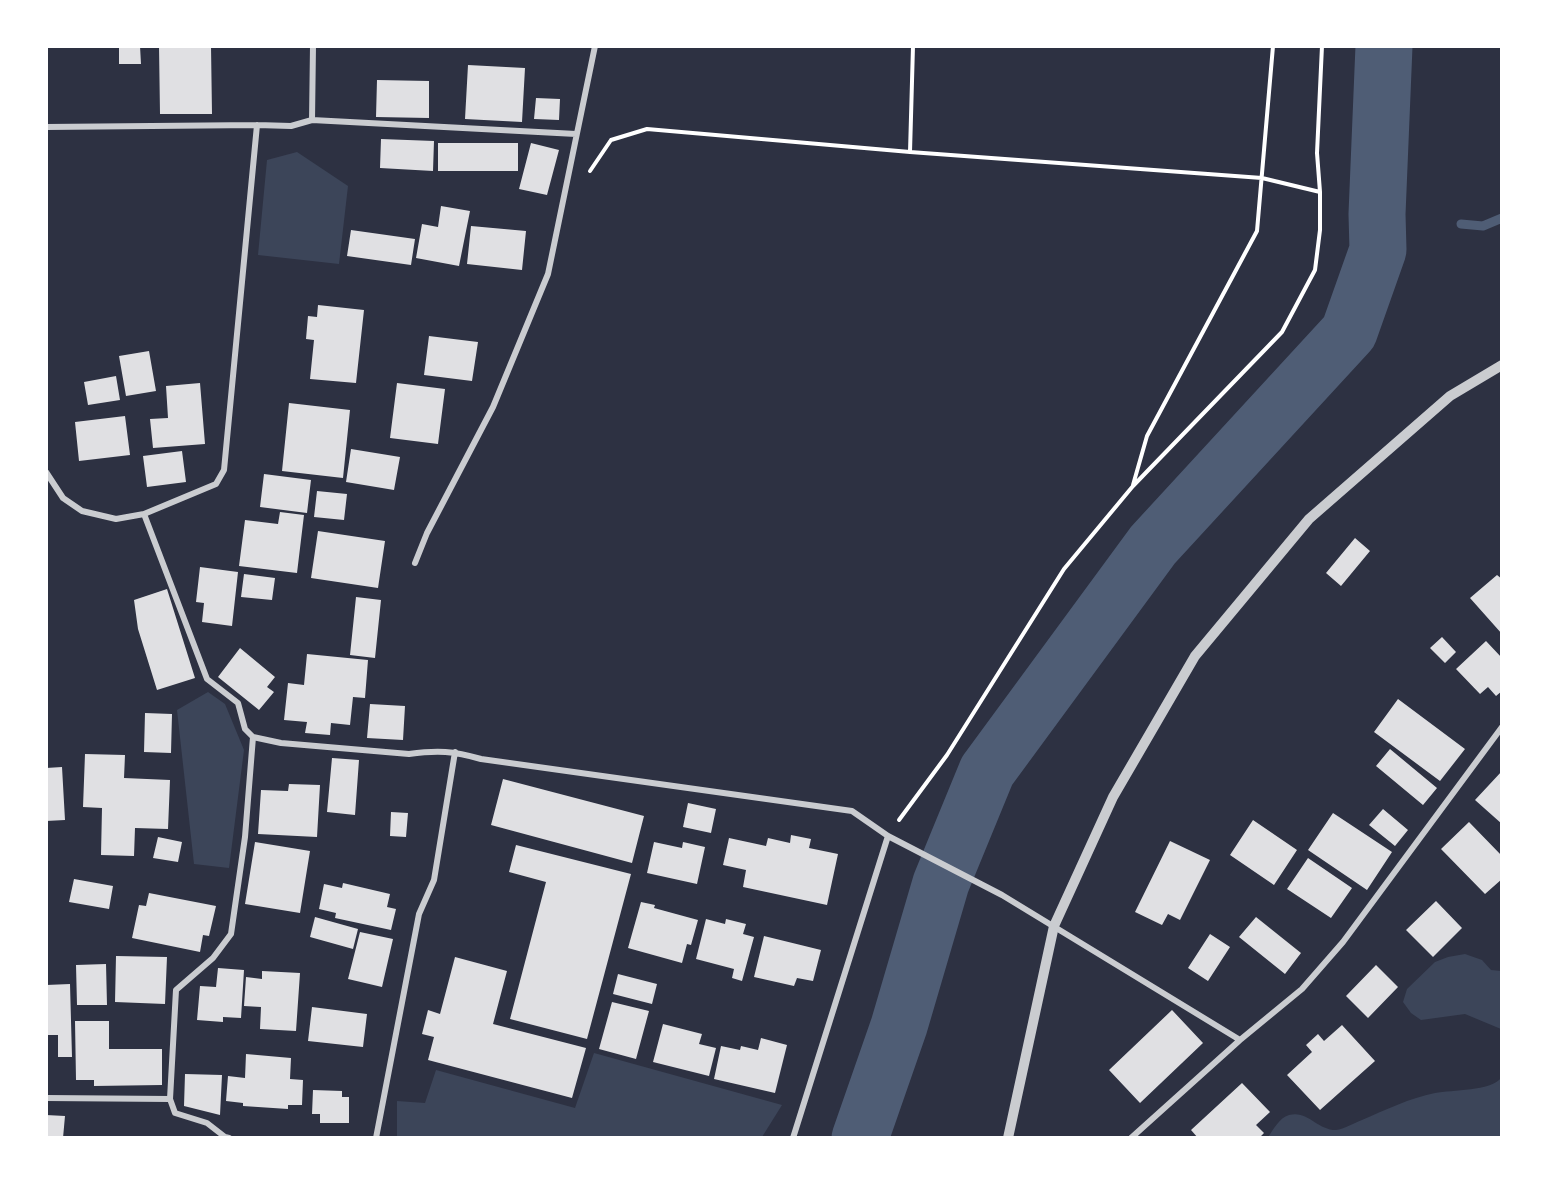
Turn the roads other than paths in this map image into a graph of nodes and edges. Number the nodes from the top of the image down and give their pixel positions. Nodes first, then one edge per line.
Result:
1 (314, 46) edge
2 (595, 46) edge
3 (312, 120) junction
4 (257, 125) junction
5 (46, 127) edge
6 (576, 134) junction
7 (1502, 365) edge
8 (46, 472) edge
9 (144, 514) junction
10 (415, 563) dead end
11 (1502, 727) edge
12 (254, 737) junction
13 (455, 752) junction
14 (888, 836) junction
15 (1054, 926) junction
16 (1240, 1040) junction
17 (46, 1098) edge
18 (170, 1099) junction
19 (229, 1137) edge
20 (376, 1137) edge
21 (793, 1137) edge
22 (1008, 1137) edge
23 (1131, 1137) edge

1 - 3 street
2 - 6 street
3 - 4 street
3 - 6 street
4 - 5 street
4 - 9 street
6 - 10 street
7 - 15 street
8 - 9 street
9 - 12 street
11 - 16 street
12 - 13 street
12 - 18 street
13 - 14 street
13 - 20 street
14 - 15 street
14 - 21 street
15 - 16 street
15 - 22 street
16 - 23 street
17 - 18 street
18 - 19 street

